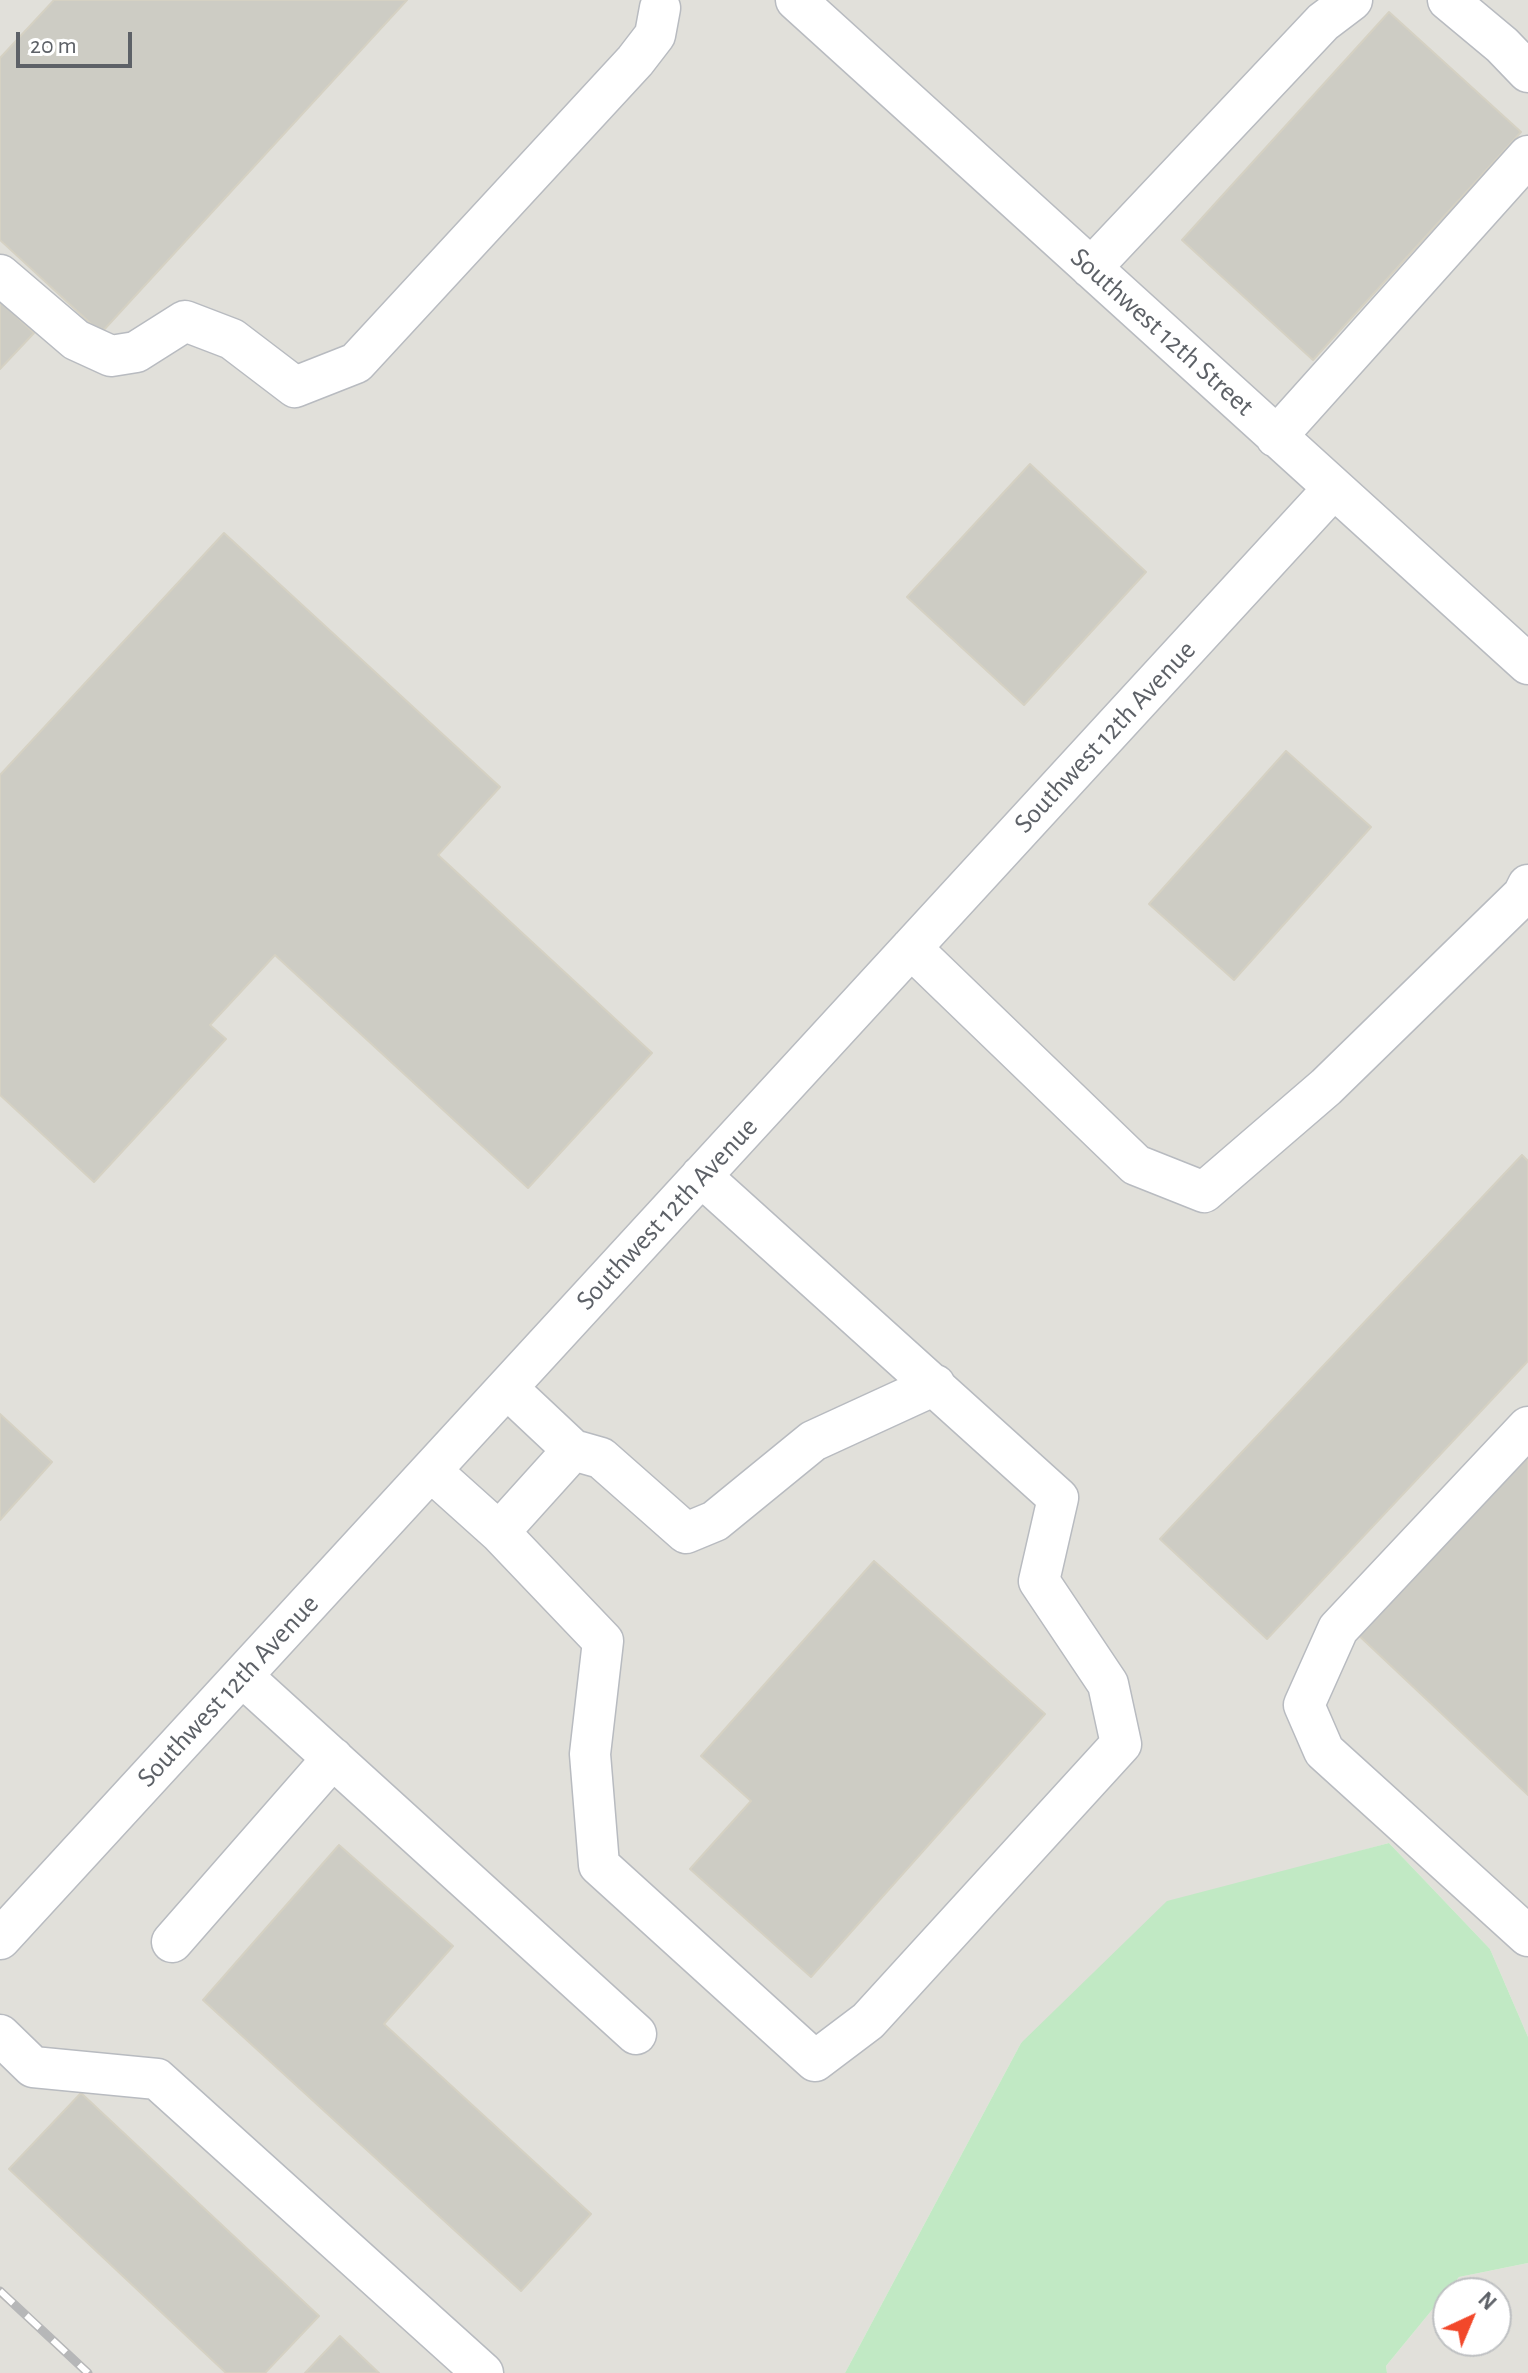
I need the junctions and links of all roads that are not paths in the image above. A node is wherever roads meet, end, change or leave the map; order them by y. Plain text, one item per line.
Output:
1 (796, 0) edge
2 (1352, 0) edge
3 (1448, 0) edge
4 (662, 3) edge
5 (1528, 72) edge
6 (1528, 156) edge
7 (1091, 268) junction
8 (0, 275) edge
9 (1276, 437) junction
10 (1333, 489) junction
11 (1528, 664) edge
12 (1528, 885) edge
13 (911, 948) junction
14 (701, 1176) junction
15 (935, 1385) junction
16 (507, 1388) junction
17 (1528, 1427) edge
18 (573, 1450) junction
19 (431, 1471) junction
20 (499, 1532) junction
21 (242, 1676) junction
22 (333, 1758) junction
23 (1528, 1936) edge
24 (0, 1939) edge
25 (172, 1942) dead end
26 (636, 2034) dead end
27 (0, 2035) edge
28 (483, 2373) edge

1 - 7 street, Southwest 12th Street
2 - 7 street
3 - 5 street
4 - 8 street
6 - 9 street
7 - 9 street, Southwest 12th Street
9 - 10 street, Southwest 12th Street
10 - 11 street, Southwest 12th Street
10 - 13 street, Southwest 12th Avenue
12 - 13 street
13 - 14 street, Southwest 12th Avenue
14 - 15 street
14 - 16 street, Southwest 12th Avenue
15 - 18 street
15 - 20 street
16 - 18 street
16 - 19 street, Southwest 12th Avenue
17 - 23 street
18 - 20 street
19 - 20 street
19 - 21 street, Southwest 12th Avenue
21 - 22 street
21 - 24 street, Southwest 12th Avenue
22 - 25 street
22 - 26 street
27 - 28 street

